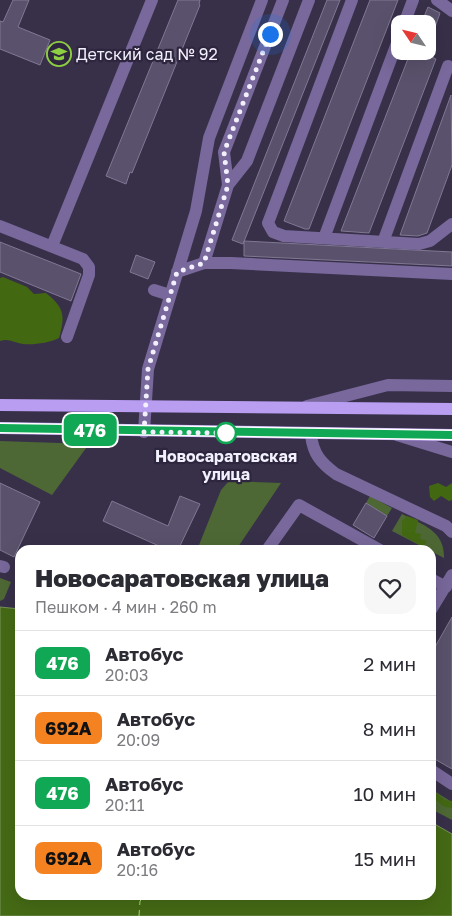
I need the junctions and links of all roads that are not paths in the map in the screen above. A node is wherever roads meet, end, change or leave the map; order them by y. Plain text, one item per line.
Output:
1 (152, 0) edge
2 (262, 0) edge
3 (283, 0) edge
4 (309, 0) edge
5 (352, 0) edge
6 (413, 0) edge
7 (437, 0) edge
8 (452, 11) edge
9 (407, 15) edge
10 (391, 59) edge
11 (448, 66) dead end
12 (228, 185) junction
13 (452, 223) edge
14 (0, 226) edge
15 (324, 238) junction
16 (383, 242) junction
17 (52, 246) junction
18 (204, 263) junction
19 (177, 272) junction
20 (452, 274) edge
21 (154, 290) dead end
22 (170, 295) junction
23 (67, 337) dead end
24 (452, 386) edge
25 (0, 405) edge
26 (144, 406) junction
27 (301, 408) junction
28 (452, 409) edge
29 (0, 428) edge
30 (144, 432) junction
31 (311, 435) junction
32 (394, 435) junction
33 (452, 436) edge
34 (452, 452) edge
35 (452, 532) edge
36 (271, 545) edge
37 (371, 545) edge
38 (452, 574) edge
39 (436, 582) edge
40 (446, 587) junction
41 (436, 602) edge
42 (436, 773) edge
43 (452, 784) edge

1 - 17 street
2 - 19 street
3 - 12 street
4 - 12 street
5 - 15 street
6 - 9 street
7 - 8 street
10 - 15 street
11 - 16 street
12 - 18 street
13 - 16 street
14 - 17 street
15 - 16 street
17 - 23 street
18 - 19 street
18 - 20 street
19 - 22 street
21 - 22 street
22 - 26 street
24 - 27 street
25 - 26 main road
26 - 27 main road
26 - 30 street
27 - 28 main road
29 - 30 main road
30 - 31 main road
31 - 32 main road
31 - 35 street
32 - 33 main road
32 - 34 street
36 - 37 street
38 - 40 street
39 - 40 street
40 - 41 street
42 - 43 street

